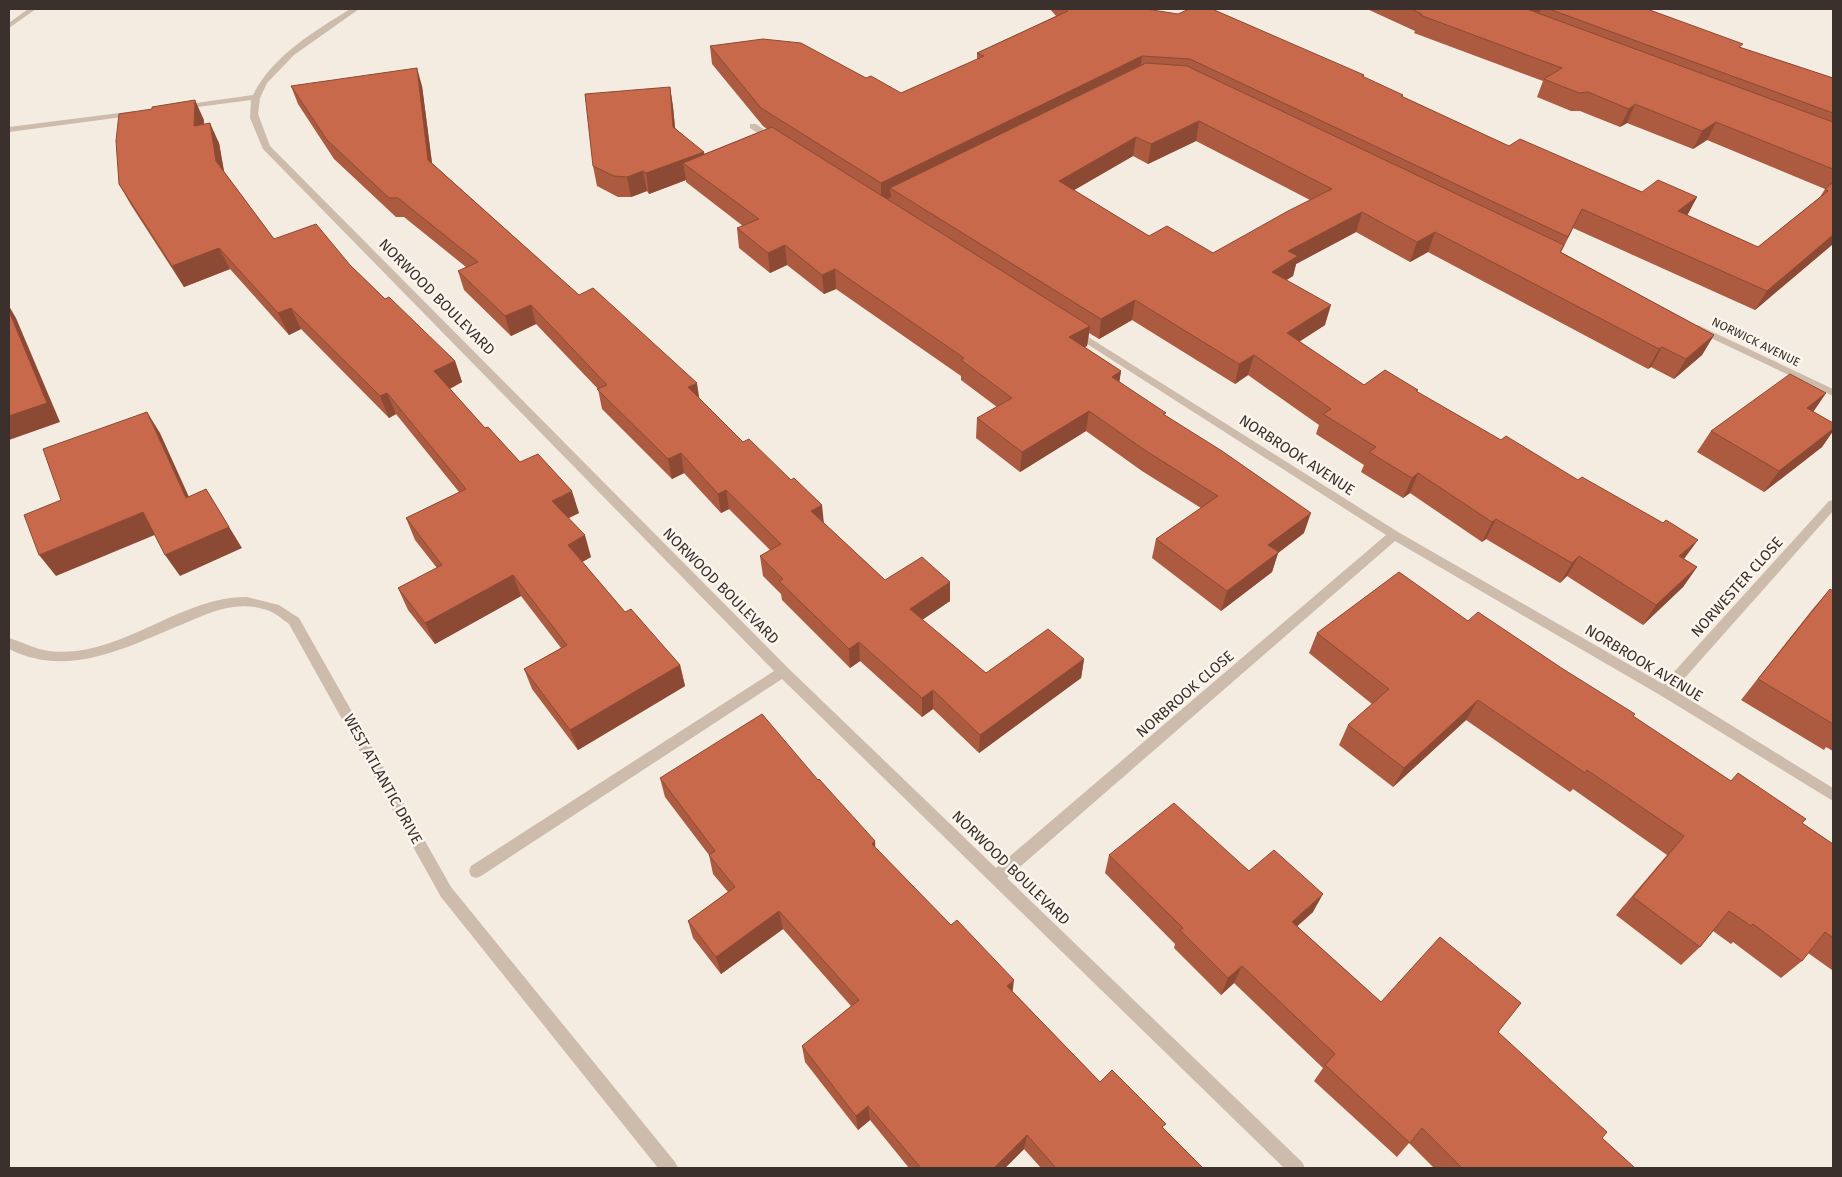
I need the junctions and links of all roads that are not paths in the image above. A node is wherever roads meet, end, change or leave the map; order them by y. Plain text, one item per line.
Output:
1 (32, 9) edge
2 (355, 9) edge
3 (9, 26) edge
4 (256, 98) junction
5 (177, 108) edge
6 (147, 112) edge
7 (753, 126) dead end
8 (9, 130) edge
9 (785, 146) edge
10 (1689, 324) edge
11 (1066, 325) edge
12 (1833, 393) edge
13 (1833, 504) edge
14 (1394, 535) junction
15 (9, 642) edge
16 (783, 672) junction
17 (1665, 692) junction
18 (1833, 795) edge
19 (476, 872) dead end
20 (997, 877) junction
21 (668, 1168) edge
22 (1296, 1168) edge

1 - 3 street
2 - 4 street
4 - 5 street
4 - 16 street, NORWOOD BOULEVARD
6 - 8 street
7 - 9 street
10 - 12 street, NORWICK AVENUE
11 - 14 street, NORBROOK AVENUE
13 - 17 street, NORWESTER CLOSE
14 - 17 street, NORBROOK AVENUE
14 - 20 street, NORBROOK CLOSE
15 - 21 street, WEST ATLANTIC DRIVE
16 - 19 street
16 - 20 street, NORWOOD BOULEVARD
17 - 18 street, NORBROOK AVENUE
20 - 22 street, NORWOOD BOULEVARD

